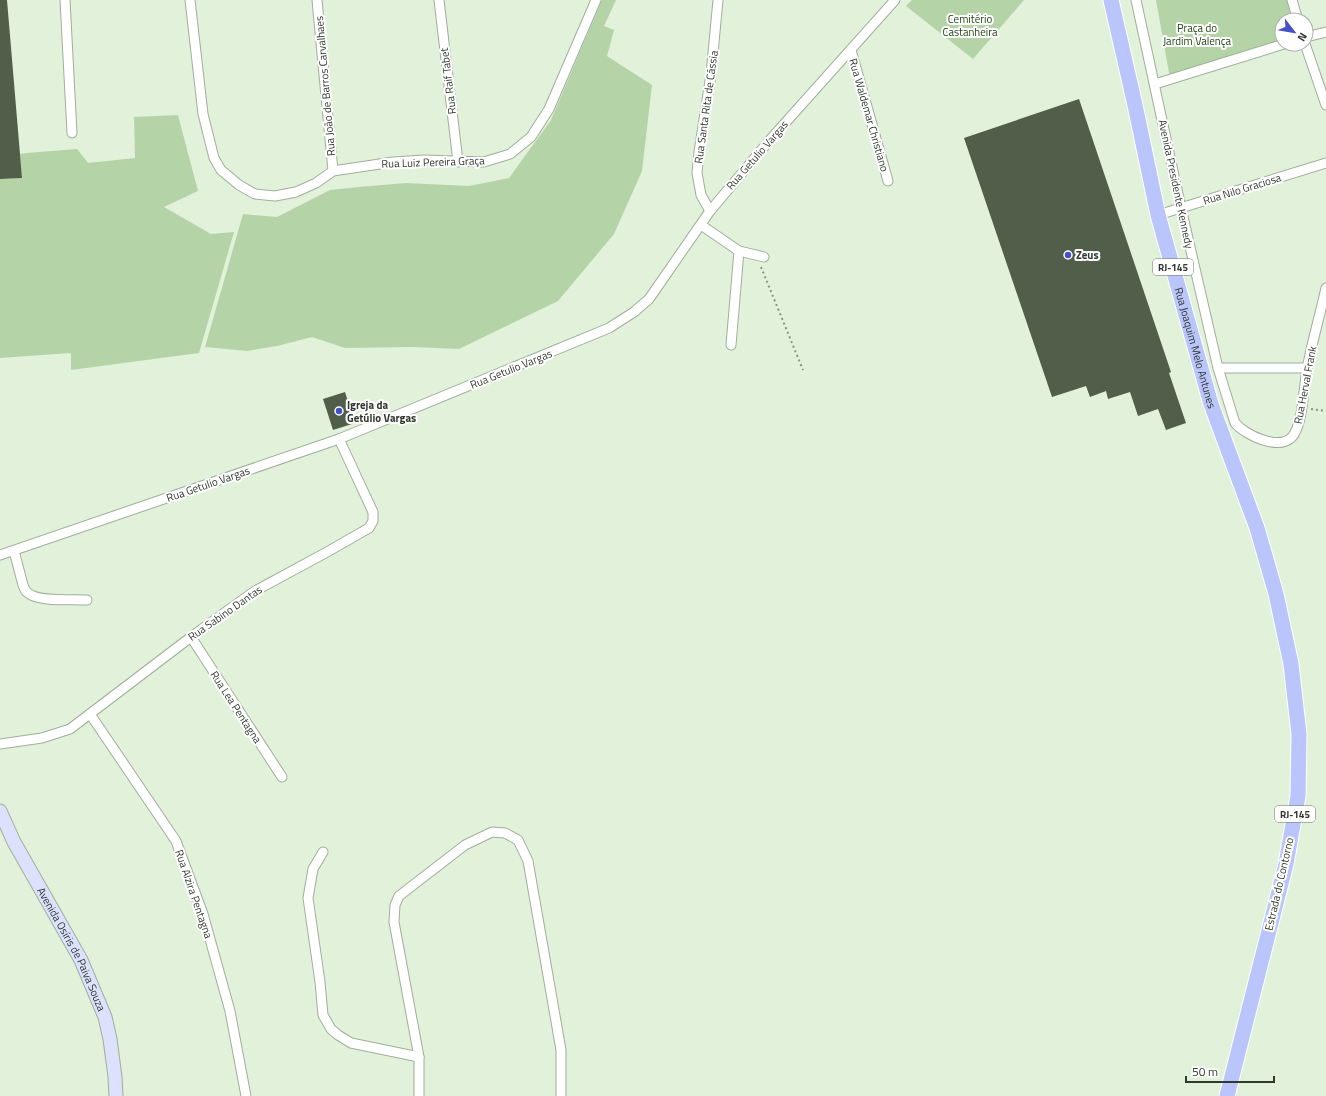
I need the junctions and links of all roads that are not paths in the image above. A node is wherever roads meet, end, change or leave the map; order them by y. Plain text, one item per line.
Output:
1 (65, 0) edge
2 (190, 0) edge
3 (317, 0) edge
4 (439, 0) edge
5 (596, 0) edge
6 (718, 0) edge
7 (895, 0) edge
8 (1110, 0) edge
9 (1136, 0) edge
10 (1292, 0) edge
11 (1296, 12) edge
12 (1326, 32) edge
13 (1314, 35) edge
14 (1274, 47) edge
15 (851, 50) junction
16 (1308, 52) edge
17 (1155, 84) junction
18 (1326, 105) edge
19 (72, 134) dead end
20 (458, 162) junction
21 (1326, 162) edge
22 (333, 171) junction
23 (888, 181) dead end
24 (1181, 208) junction
25 (710, 211) junction
26 (1158, 215) junction
27 (701, 224) junction
28 (739, 251) junction
29 (760, 256) road end
30 (1326, 288) edge
31 (1326, 326) edge
32 (1316, 332) junction
33 (731, 346) dead end
34 (1218, 368) junction
35 (1307, 368) junction
36 (1294, 434) joint
37 (339, 439) junction
38 (1257, 528) joint
39 (14, 551) junction
40 (0, 555) edge
41 (87, 600) dead end
42 (191, 637) junction
43 (90, 714) junction
44 (0, 744) edge
45 (282, 777) dead end
46 (0, 811) edge
47 (322, 852) dead end
48 (418, 1057) junction
49 (116, 1096) edge
50 (246, 1096) edge
51 (419, 1096) edge
52 (561, 1096) edge
53 (1227, 1096) edge

1 - 19 street
2 - 22 street, Rua Luiz Pereira Graça
3 - 22 street, Rua João de Barros Carvalhaes
4 - 20 street, Rua Raif Tabet
5 - 20 street, Rua Luiz Pereira Graça
6 - 25 street, Rua Santa Rita de Cássia
7 - 15 street, Rua Getulio Vargas
8 - 26 main road, Rua Joaquim Melo Antunes / RJ-145
9 - 17 street, Avenida Presidente Kennedy
10 - 11 street
12 - 13 street
14 - 17 street
15 - 23 street, Rua Waldemar Christiano
15 - 25 street, Rua Getulio Vargas
16 - 18 street
17 - 24 street, Avenida Presidente Kennedy
20 - 22 street, Rua Luiz Pereira Graça
21 - 24 street, Rua Nilo Graciosa
24 - 26 street, Rua Nilo Graciosa
24 - 34 street, Avenida Presidente Kennedy
25 - 27 street, Rua Getulio Vargas
26 - 38 main road, Rua Joaquim Melo Antunes / RJ-145
27 - 28 street
27 - 37 street, Rua Getulio Vargas
28 - 29 street
28 - 33 street
30 - 32 street, Rua Herval Frank
31 - 32 street
32 - 35 street, Rua Herval Frank
34 - 35 street
34 - 36 street, Avenida Presidente Kennedy
35 - 36 street, Rua Herval Frank
37 - 39 street, Rua Getulio Vargas
37 - 42 street, Rua Sabino Dantas
38 - 53 main road, Estrada do Contorno / RJ-145
39 - 40 street, Rua Getulio Vargas
39 - 41 street
42 - 43 street, Rua Sabino Dantas
42 - 45 street, Rua Lea Pentagna
43 - 44 street, Rua Sabino Dantas
43 - 50 street, Rua Alzira Pentagna
46 - 49 street, Avenida Osíris de Paiva Souza
47 - 48 street
48 - 51 street
48 - 52 street

